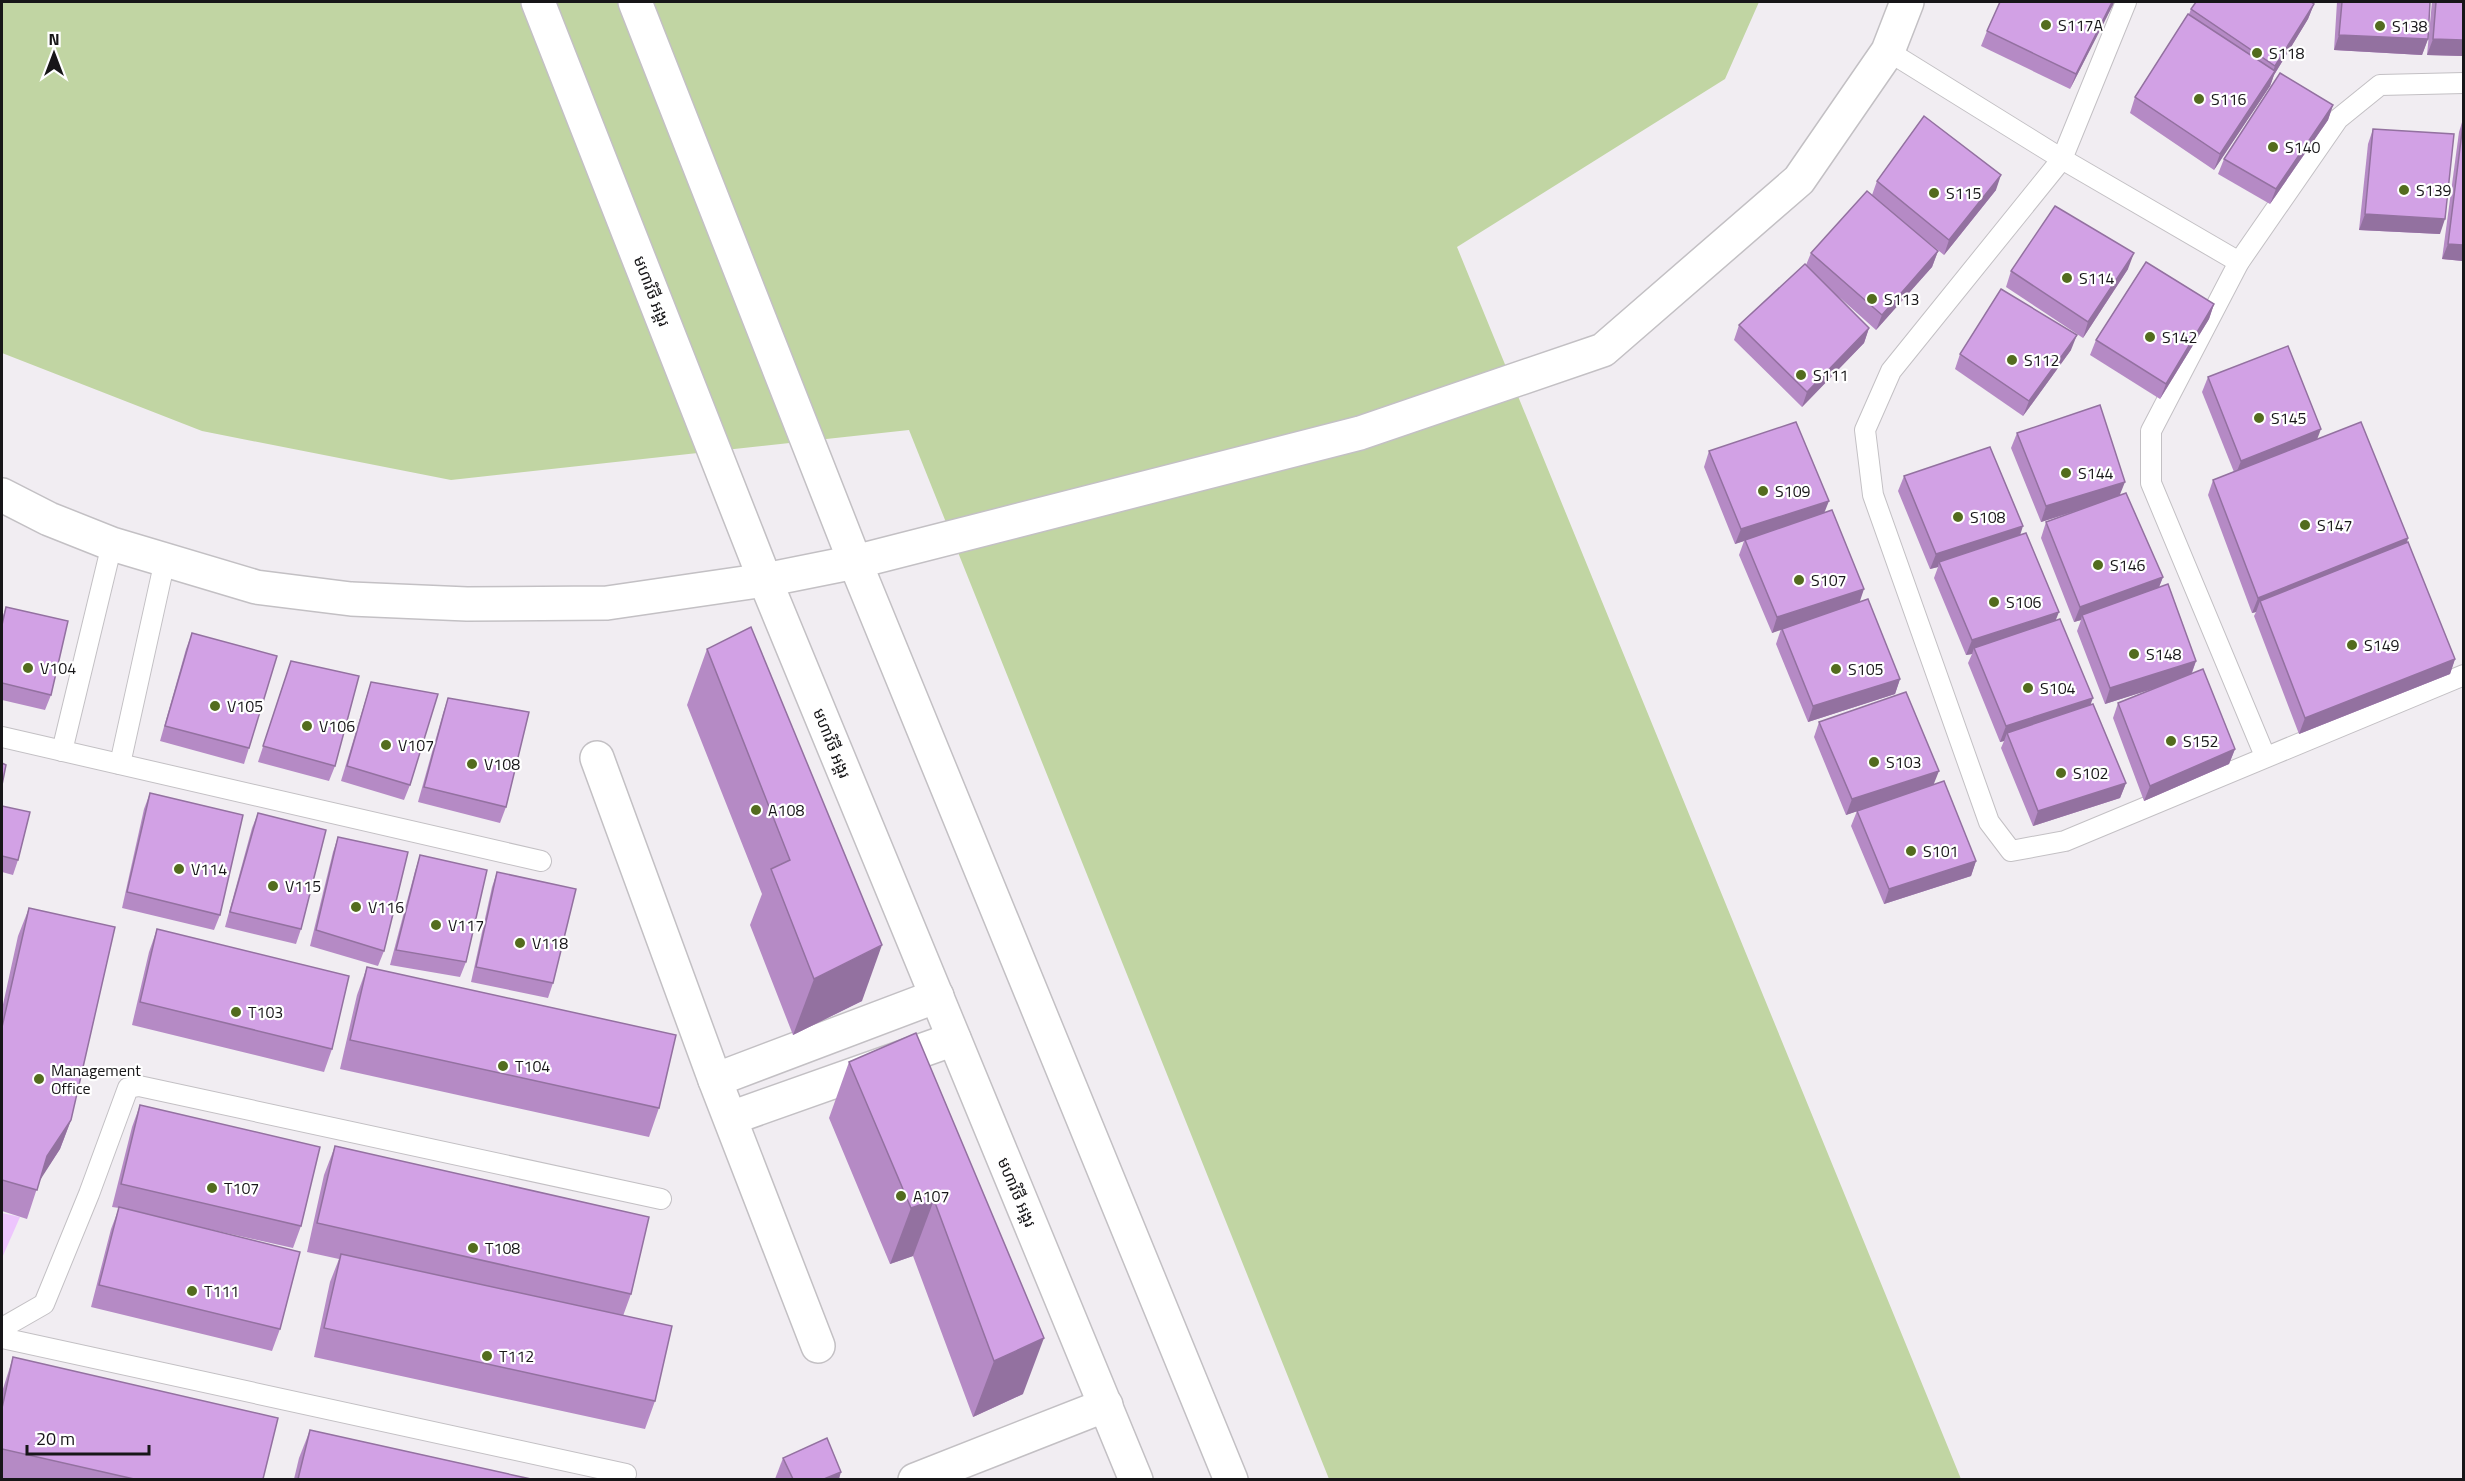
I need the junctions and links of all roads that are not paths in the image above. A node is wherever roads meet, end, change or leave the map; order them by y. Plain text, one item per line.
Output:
1 (538, 2) edge
2 (635, 2) edge
3 (1907, 2) edge
4 (2126, 2) edge
5 (1888, 51) junction
6 (2463, 83) edge
7 (2062, 159) junction
8 (2239, 262) junction
9 (2, 495) edge
10 (112, 544) junction
11 (165, 560) junction
12 (855, 562) junction
13 (765, 580) junction
14 (2463, 675) edge
15 (2, 737) edge
16 (62, 751) junction
17 (2265, 756) junction
18 (597, 758) dead end
19 (120, 764) junction
20 (541, 861) dead end
21 (937, 996) junction
22 (954, 1039) junction
23 (715, 1080) junction
24 (730, 1118) junction
25 (661, 1199) dead end
26 (2, 1328) edge
27 (2, 1338) edge
28 (818, 1346) dead end
29 (1106, 1405) junction
30 (626, 1474) dead end
31 (915, 1479) edge
32 (1136, 1479) edge
33 (1231, 1479) edge

1 - 13 street, មហាវិថី អង្គរ
2 - 12 street
3 - 5 street
4 - 7 lane
5 - 7 lane
5 - 12 street
6 - 8 lane
7 - 8 lane
7 - 17 lane
8 - 17 lane
9 - 10 street
10 - 11 street
10 - 16 lane
11 - 13 street
11 - 19 lane
12 - 13 street
12 - 33 street
13 - 21 street, មហាវិថី អង្គរ
14 - 17 lane
15 - 16 lane
16 - 19 lane
18 - 23 street
19 - 20 lane
21 - 22 street, មហាវិថី អង្គរ
21 - 23 street
22 - 24 street
22 - 29 street, មហាវិថី អង្គរ
23 - 24 street
24 - 28 street
25 - 26 lane
27 - 30 lane
29 - 31 street
29 - 32 street, មហាវិថី អង្គរ

